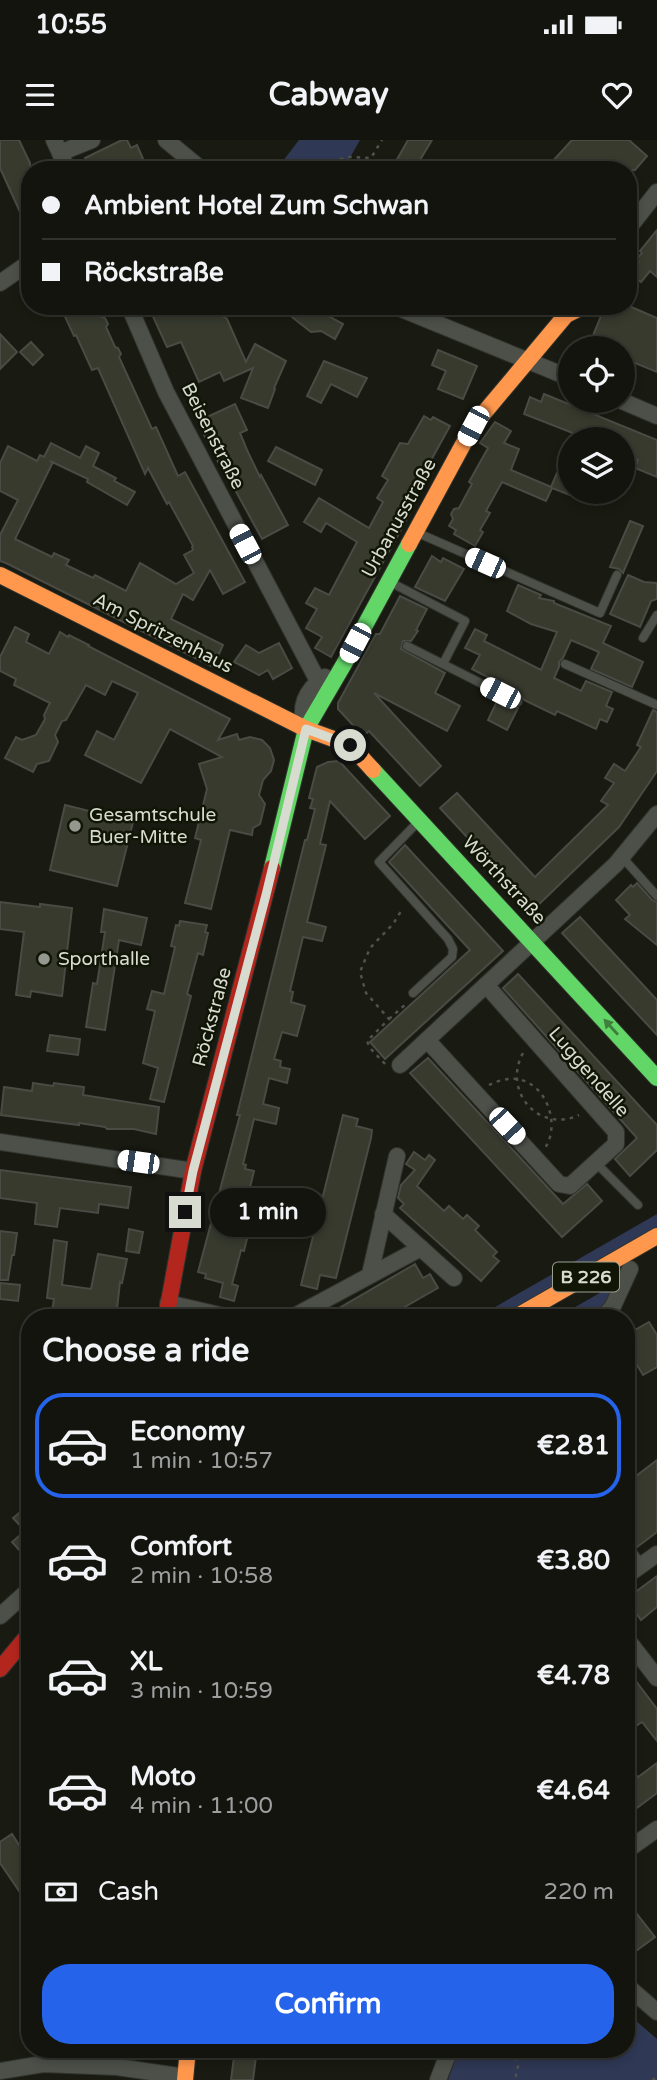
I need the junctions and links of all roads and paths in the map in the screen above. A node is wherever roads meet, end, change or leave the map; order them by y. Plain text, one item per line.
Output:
1 (92, 140) edge
2 (166, 140) edge
3 (382, 140) edge
4 (57, 146) edge
5 (191, 161) edge
6 (332, 161) edge
7 (657, 192) edge
8 (637, 218) edge
9 (21, 268) edge
10 (0, 283) edge
11 (133, 315) edge
12 (416, 315) edge
13 (566, 315) edge
14 (529, 360) junction
15 (558, 373) edge
16 (635, 407) edge
17 (657, 416) edge
18 (415, 532) junction
19 (0, 575) edge
20 (617, 575) dead end
21 (389, 581) junction
22 (657, 615) edge
23 (643, 638) dead end
24 (407, 646) dead end
25 (443, 664) junction
26 (565, 664) dead end
27 (324, 685) junction
28 (519, 702) dead end
29 (657, 705) edge
30 (306, 729) junction
31 (657, 814) edge
32 (420, 820) junction
33 (622, 857) junction
34 (410, 896) junction
35 (657, 896) edge
36 (533, 942) junction
37 (486, 985) junction
38 (413, 993) joint
39 (390, 1020) junction
40 (427, 1040) junction
41 (534, 1041) junction
42 (400, 1065) joint
43 (657, 1078) edge
44 (517, 1079) junction
45 (477, 1093) junction
46 (593, 1106) junction
47 (552, 1118) junction
48 (0, 1142) edge
49 (397, 1156) dead end
50 (537, 1158) junction
51 (596, 1163) junction
52 (193, 1171) junction
53 (638, 1205) dead end
54 (383, 1214) junction
55 (657, 1236) edge
56 (421, 1248) junction
57 (657, 1254) edge
58 (630, 1269) junction
59 (370, 1274) junction
60 (454, 1278) dead end
61 (167, 1309) edge
62 (307, 1309) edge
63 (530, 1309) edge
64 (560, 1309) edge
65 (610, 1309) edge
66 (657, 1554) edge
67 (635, 1555) edge
68 (642, 1565) junction
69 (635, 1570) edge
70 (21, 1597) edge
71 (0, 1616) edge
72 (21, 1644) edge
73 (635, 1650) edge
74 (21, 1651) edge
75 (6, 1663) edge
76 (657, 1678) edge
77 (657, 1829) edge
78 (635, 1845) edge
79 (635, 1993) edge
80 (657, 2012) edge
81 (187, 2058) edge
82 (447, 2058) edge
83 (516, 2058) edge
84 (0, 2071) edge
85 (657, 2078) edge
86 (185, 2079) edge
87 (439, 2080) edge
88 (515, 2080) edge
89 (652, 2080) edge

1 - 4 street
2 - 5 street
3 - 6 path
7 - 8 street
9 - 10 street
11 - 27 street, Beisenstraße
12 - 14 street
13 - 14 street, Urbanusstraße
14 - 15 street
14 - 18 street, Urbanusstraße
16 - 17 street
18 - 20 lane
18 - 21 street, Urbanusstraße
19 - 30 street, Am Spritzenhaus
21 - 25 lane
21 - 27 street, Urbanusstraße
22 - 23 lane
24 - 25 lane
25 - 28 lane
26 - 29 lane
27 - 30 street, Urbanusstraße
30 - 32 street, Wörthstraße
30 - 52 street, Röckstraße
31 - 33 street
32 - 34 lane
32 - 36 street, Wörthstraße
33 - 35 lane
33 - 36 street
34 - 38 lane
34 - 39 path
36 - 37 street
43 -> 36 street, Wörthstraße
37 - 40 street
37 - 41 street, Luggendelle
38 - 39 path
39 - 42 path
40 - 42 street
40 - 45 street, Luggendelle
41 - 44 path
41 - 46 street, Luggendelle
44 - 45 path
44 - 47 path
44 - 47 path
45 - 50 street, Luggendelle
46 - 47 path
46 - 51 street, Luggendelle
47 - 50 path
48 - 52 street
49 - 54 street
50 - 51 street, Luggendelle
51 - 53 lane
52 - 61 street, Röckstraße
54 - 56 street
54 - 59 street
55 - 63 street, B 226
56 - 59 street
56 - 60 street
57 - 58 street, B 226
58 - 64 street, B 226
58 - 65 street
59 - 62 street
66 - 68 street
67 - 68 lane
68 - 69 street
70 - 71 street
72 - 75 street
73 - 76 street
74 - 75 street
77 - 78 street
79 - 80 street
81 - 86 street
82 - 87 street
83 - 88 path
84 - 86 street
85 - 89 path

